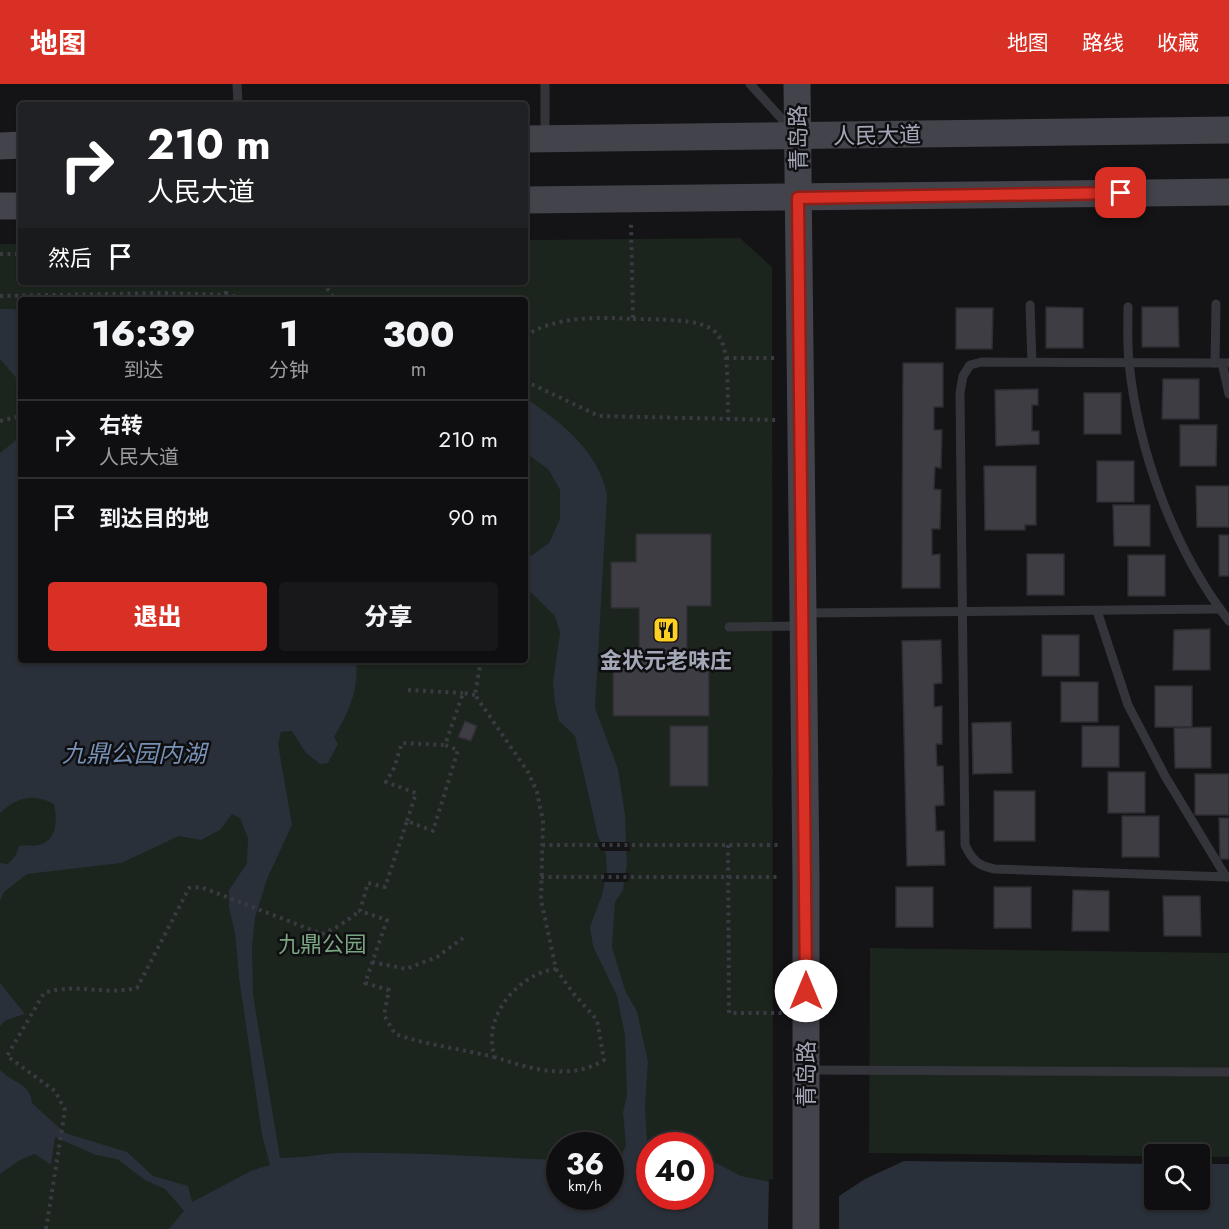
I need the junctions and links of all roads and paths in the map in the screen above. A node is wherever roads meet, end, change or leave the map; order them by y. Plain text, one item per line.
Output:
1 (237, 84) edge
2 (545, 84) edge
3 (750, 84) edge
4 (797, 84) edge
5 (238, 102) edge
6 (1229, 130) edge
7 (797, 136) junction
8 (535, 139) edge
9 (18, 145) edge
10 (0, 146) edge
11 (1229, 192) edge
12 (798, 198) junction
13 (528, 200) edge
14 (630, 200) junction
15 (0, 206) edge
16 (18, 206) edge
17 (0, 254) edge
18 (18, 254) edge
19 (226, 285) edge
20 (226, 294) junction
21 (0, 296) edge
22 (90, 297) edge
23 (235, 297) edge
24 (1216, 304) dead end
25 (1030, 305) dead end
26 (1128, 307) dead end
27 (633, 319) junction
28 (528, 334) edge
29 (726, 358) junction
30 (800, 358) junction
31 (1032, 362) junction
32 (1129, 362) junction
33 (1222, 363) edge
34 (528, 382) edge
35 (1229, 394) edge
36 (18, 417) edge
37 (728, 419) junction
38 (801, 420) junction
39 (0, 421) edge
40 (1220, 609) junction
41 (1097, 611) junction
42 (962, 613) junction
43 (803, 619) junction
44 (1229, 621) edge
45 (729, 627) dead end
46 (480, 663) edge
47 (408, 690) dead end
48 (463, 693) junction
49 (475, 695) junction
50 (445, 745) junction
51 (407, 821) junction
52 (542, 845) junction
53 (728, 845) junction
54 (804, 845) junction
55 (541, 877) junction
56 (728, 877) junction
57 (806, 877) junction
58 (1227, 877) edge
59 (360, 910) junction
60 (463, 938) dead end
61 (372, 962) junction
62 (556, 969) junction
63 (806, 1014) junction
64 (495, 1057) junction
65 (806, 1070) junction
66 (1229, 1072) edge
67 (46, 1229) edge
68 (806, 1229) edge

1 - 5 lane
2 - 8 lane
3 - 7 lane
4 - 7 main road, 青岛路
6 - 7 main road, 人民大道
7 - 8 main road, 人民大道
7 - 12 main road, 青岛路
9 - 10 main road
11 - 12 main road
12 - 14 main road
12 - 30 main road, 青岛路
13 - 14 main road
14 - 27 path
15 - 16 main road
17 - 18 path
19 - 20 path
20 - 22 path
20 - 23 path
21 - 22 path
24 - 33 lane
25 - 31 lane
26 - 32 lane
27 - 28 path
27 - 29 path
29 - 30 path
29 - 37 path
30 - 38 main road, 青岛路
31 - 32 lane
31 - 42 lane
32 - 33 lane
32 - 40 lane
33 - 35 lane
34 - 37 path
36 - 39 path
37 - 38 path
38 - 43 main road, 青岛路
40 - 41 lane
40 - 44 lane
41 - 42 lane
41 - 58 lane
42 - 43 lane
42 - 58 lane
43 - 45 lane
43 - 54 main road, 青岛路
46 - 49 path
47 - 48 path
48 - 49 path
48 - 50 path
49 - 52 path
50 - 51 path
50 - 51 path
51 - 59 path
52 - 53 path
52 - 55 path
53 - 54 path
53 - 56 path
54 - 57 main road, 青岛路
55 - 56 path
55 - 62 path
56 - 57 path
56 - 63 path
57 - 63 main road, 青岛路
59 - 61 path
59 - 67 path
60 - 61 path
61 - 64 path
62 - 64 path
62 - 64 path
63 - 65 main road, 青岛路
65 - 66 lane
65 - 68 main road, 青岛路

